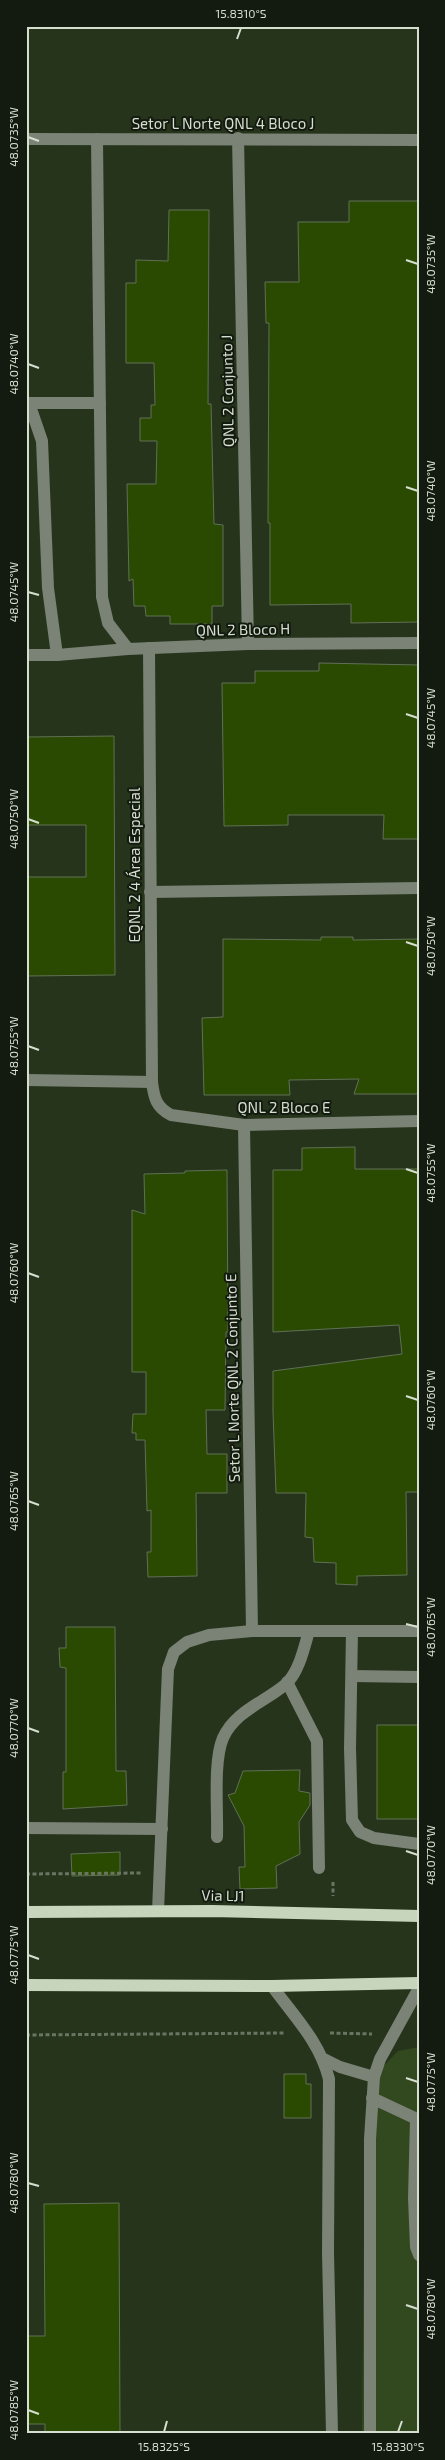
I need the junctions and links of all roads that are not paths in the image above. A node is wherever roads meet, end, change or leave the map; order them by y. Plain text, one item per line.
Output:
1 (238, 138) junction
2 (26, 139) edge
3 (97, 139) junction
4 (419, 140) edge
5 (28, 403) edge
6 (100, 403) junction
7 (419, 643) edge
8 (248, 644) junction
9 (149, 648) junction
10 (128, 649) junction
11 (26, 655) edge
12 (57, 655) junction
13 (419, 888) edge
14 (150, 892) junction
15 (26, 1080) edge
16 (152, 1082) junction
17 (155, 1102) joint
18 (419, 1121) edge
19 (244, 1125) junction
20 (252, 1631) junction
21 (309, 1631) junction
22 (352, 1631) junction
23 (419, 1631) edge
24 (352, 1676) junction
25 (419, 1677) edge
26 (288, 1682) junction
27 (26, 1828) edge
28 (162, 1829) junction
29 (217, 1838) dead end
30 (419, 1844) edge
31 (319, 1868) dead end
32 (158, 1911) junction
33 (26, 1912) edge
34 (419, 1916) edge
35 (419, 1983) edge
36 (26, 1985) edge
37 (272, 1986) junction
38 (419, 1988) edge
39 (324, 2059) junction
40 (374, 2076) junction
41 (372, 2098) junction
42 (417, 2119) edge
43 (419, 2255) edge
44 (332, 2434) edge
45 (370, 2434) edge

1 - 3 street, Setor L Norte QNL 4 Bloco J
1 - 4 street, Setor L Norte QNL 4 Bloco J
1 - 8 street, QNL 2 Conjunto J
2 - 3 street, Setor L Norte QNL 4 Bloco J
3 - 6 street
5 - 6 street
5 - 12 street
6 - 10 street
7 - 8 street, QNL 2 Bloco H
8 - 9 street, QNL 2 Bloco H
9 - 10 street, QNL 2 Bloco H
9 - 14 street, EQNL 2 4 Área Especial
10 - 12 street
11 - 12 street
13 - 14 street
14 - 16 street, EQNL 2 4 Área Especial
15 - 16 street
16 - 17 street, EQNL 2 4 Área Especial
17 - 19 street, QNL 2 Bloco E
18 - 19 street, QNL 2 Bloco E
19 - 20 street, Setor L Norte QNL 2 Conjunto E
20 - 21 street
20 - 28 street
21 - 22 street
21 - 26 street
22 - 23 street
22 - 24 street
24 - 25 street
24 - 30 street
26 - 29 street
26 - 31 street
27 - 28 street
28 - 32 street
32 - 33 main road, Via LJ1
32 - 34 main road, Via LJ1
35 - 37 main road
36 - 37 main road
37 - 39 street
38 - 40 street
39 - 40 street
39 - 44 street
40 - 41 street
41 - 42 street
41 - 45 street
42 - 43 street

